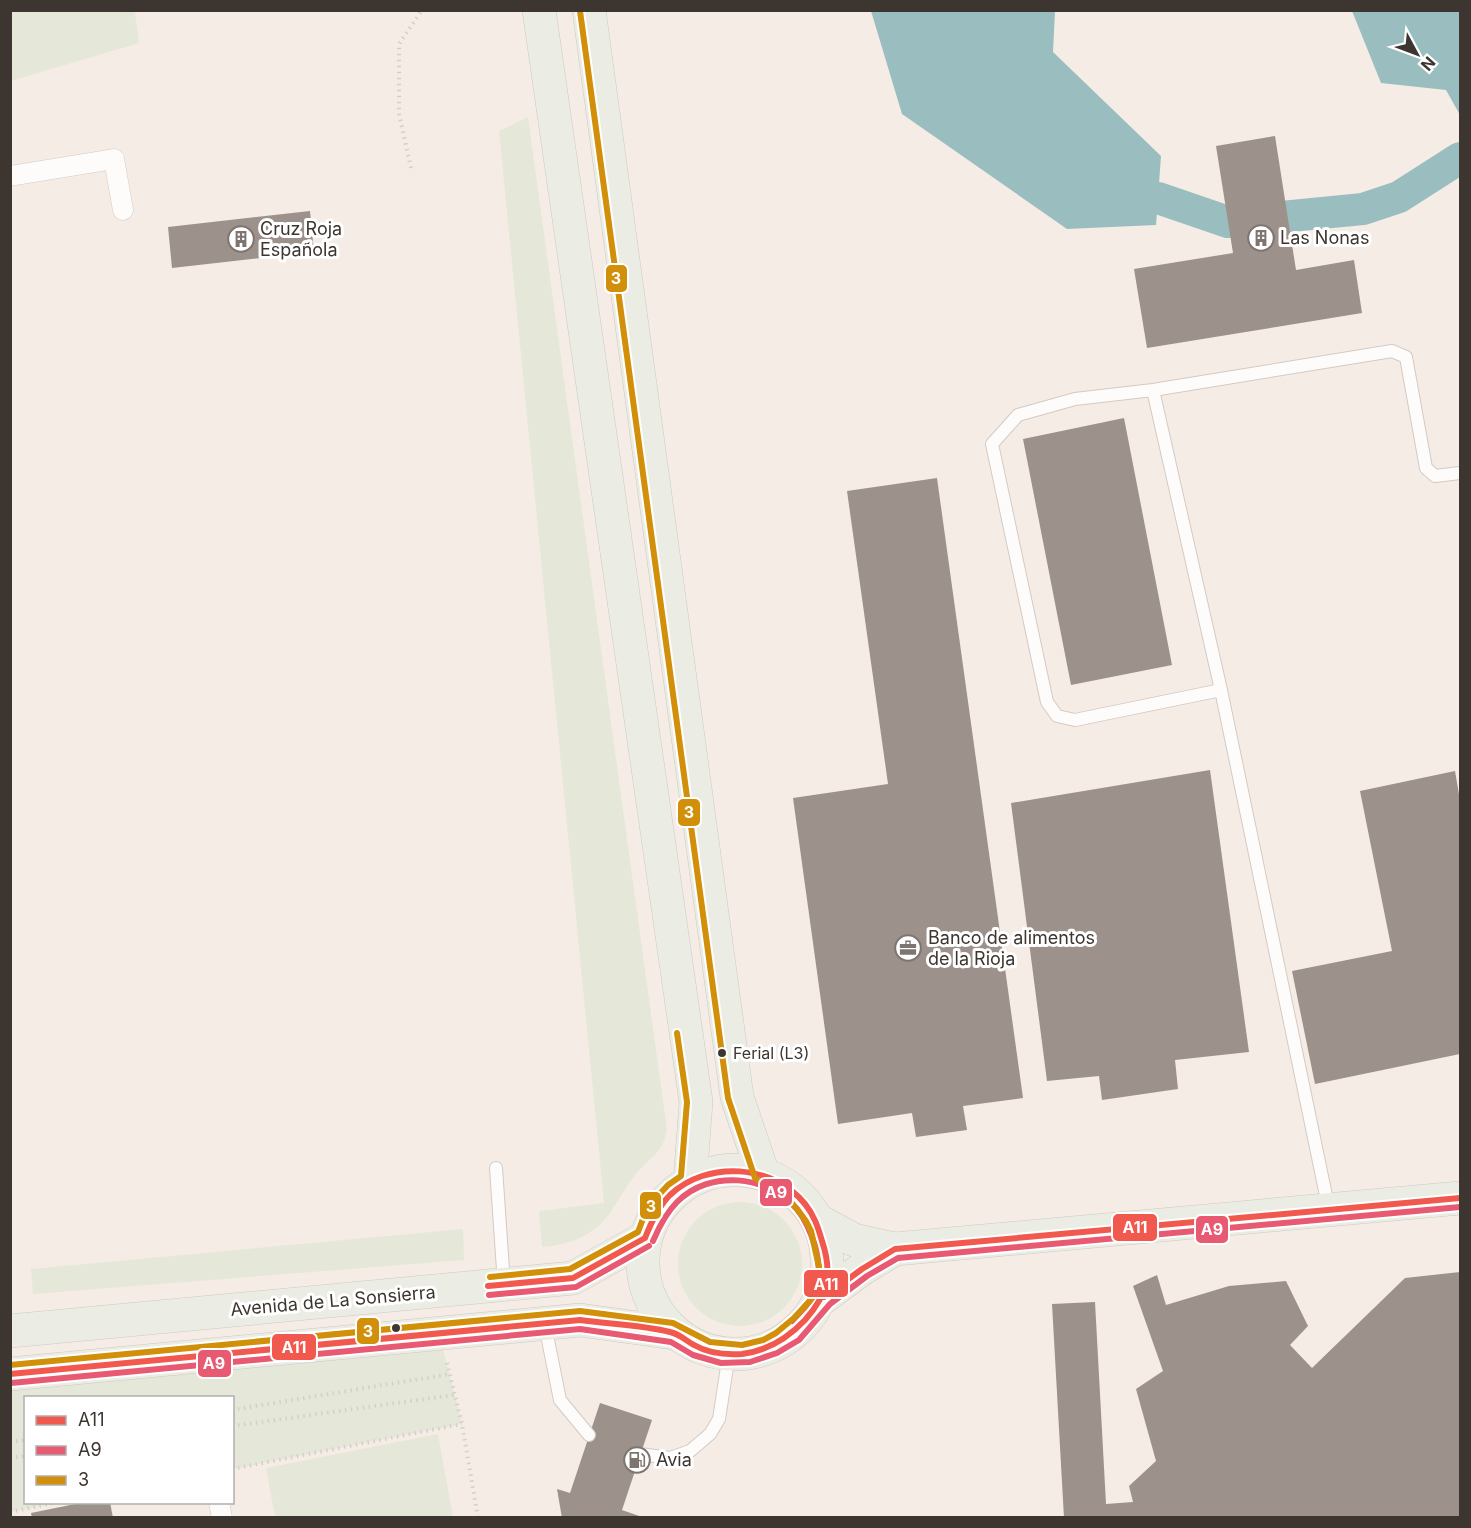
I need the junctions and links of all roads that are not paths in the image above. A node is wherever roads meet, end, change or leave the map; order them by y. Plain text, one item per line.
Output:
1 (538, 10) edge
2 (589, 10) edge
3 (10, 176) edge
4 (123, 210) dead end
5 (1153, 390) junction
6 (1461, 472) edge
7 (1221, 690) junction
8 (496, 1168) dead end
9 (763, 1174) junction
10 (690, 1181) junction
11 (1461, 1198) edge
12 (1329, 1210) junction
13 (817, 1220) junction
14 (645, 1238) junction
15 (895, 1249) junction
16 (504, 1284) junction
17 (824, 1297) junction
18 (545, 1323) junction
19 (10, 1331) edge
20 (674, 1333) junction
21 (729, 1354) junction
22 (10, 1374) edge
23 (589, 1435) dead end
24 (640, 1454) dead end

1 - 10 main road
2 - 9 main road
3 - 4 street
5 - 6 lane
5 - 7 lane
5 - 7 lane
7 - 12 lane
8 - 16 lane
9 - 10 main road
9 - 13 main road
10 - 14 main road
11 - 12 main road
12 - 15 main road
13 - 15 main road
13 - 17 main road
14 - 16 main road, Avenida de La Sonsierra
14 - 20 main road
15 - 17 main road
16 - 19 main road, Avenida de La Sonsierra
17 - 21 main road
18 - 20 main road
18 - 22 main road
18 - 23 lane
20 - 21 main road
21 - 24 lane

